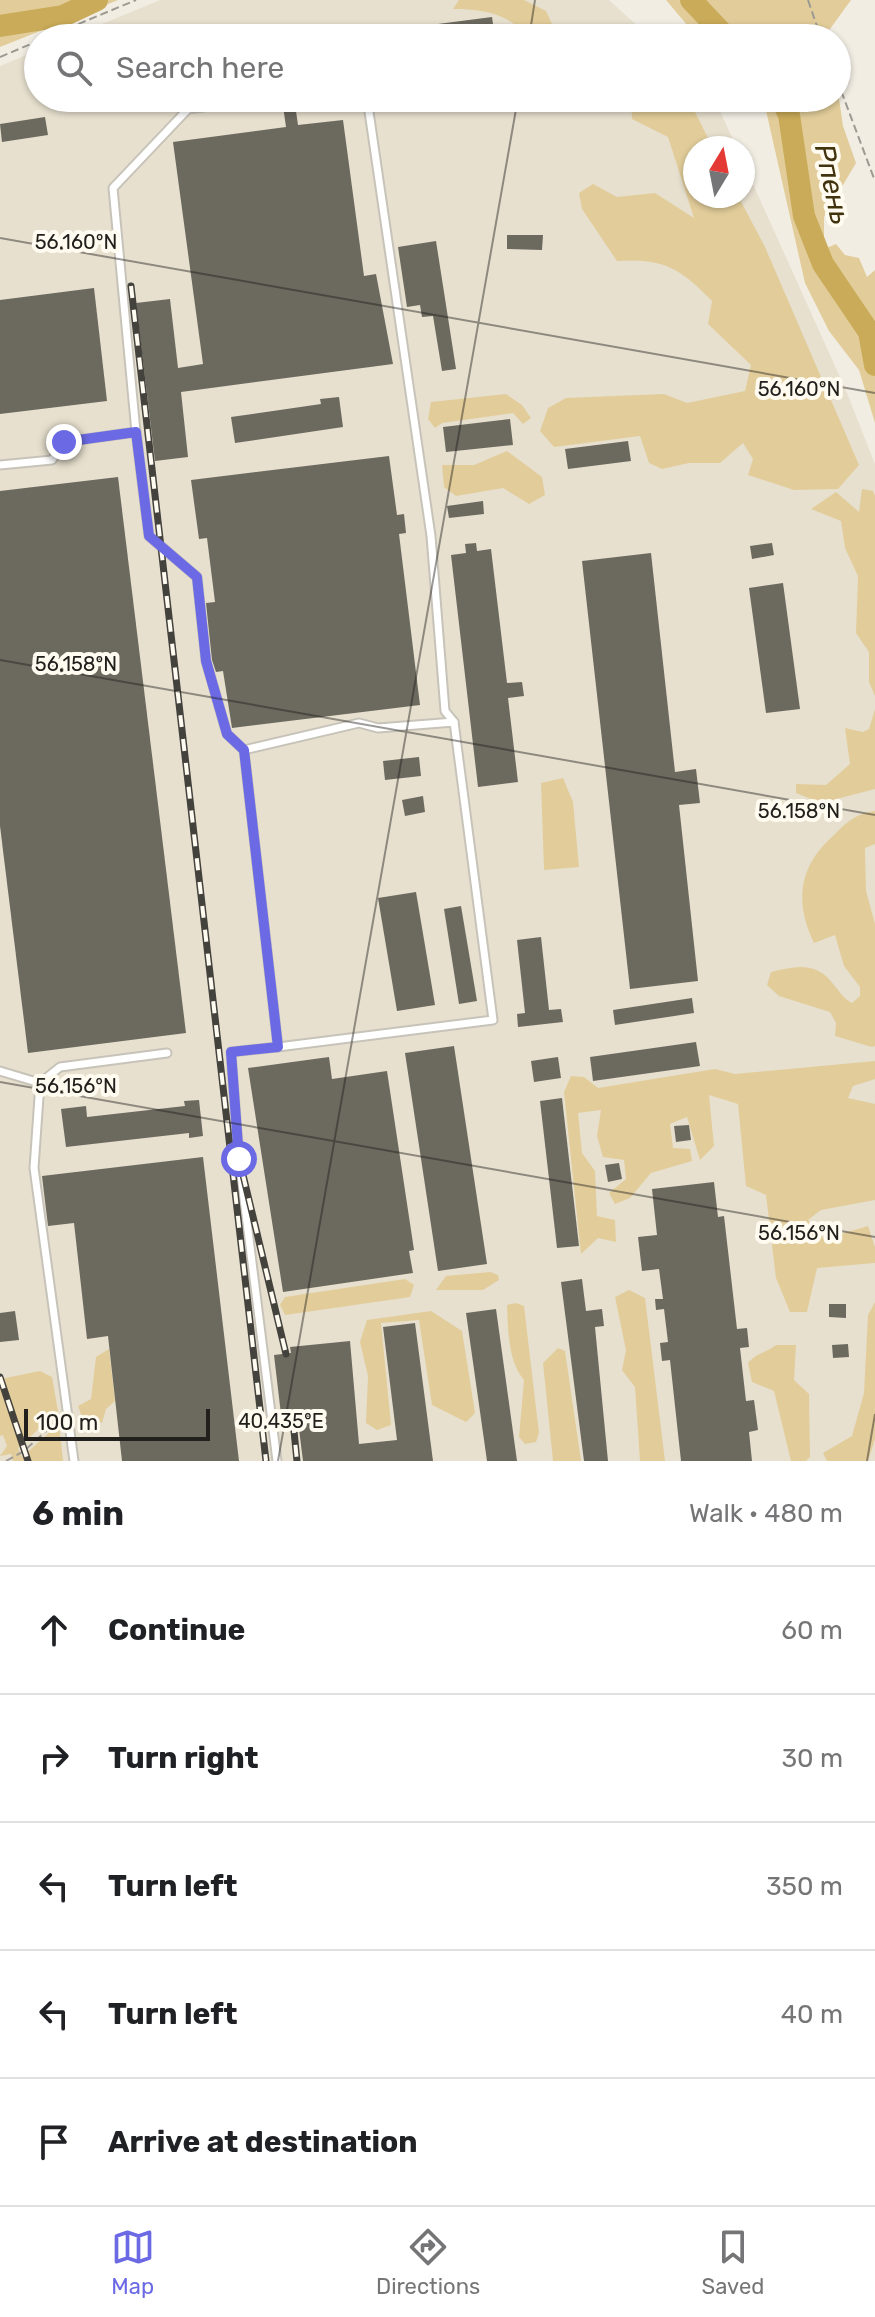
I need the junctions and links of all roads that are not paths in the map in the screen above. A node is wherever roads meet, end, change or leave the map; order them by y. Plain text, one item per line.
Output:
1 (185, 112) edge
2 (369, 112) edge
3 (136, 432) junction
4 (0, 465) edge
5 (454, 722) junction
6 (244, 750) junction
7 (278, 1047) junction
8 (167, 1053) dead end
9 (0, 1071) edge
10 (40, 1083) junction
11 (74, 1461) edge
12 (277, 1461) edge

1 - 3 lane
2 - 5 lane
3 - 4 lane
3 - 6 lane
5 - 6 lane
5 - 7 lane
6 - 7 lane
7 - 12 lane
8 - 10 lane
9 - 10 lane
10 - 11 lane

